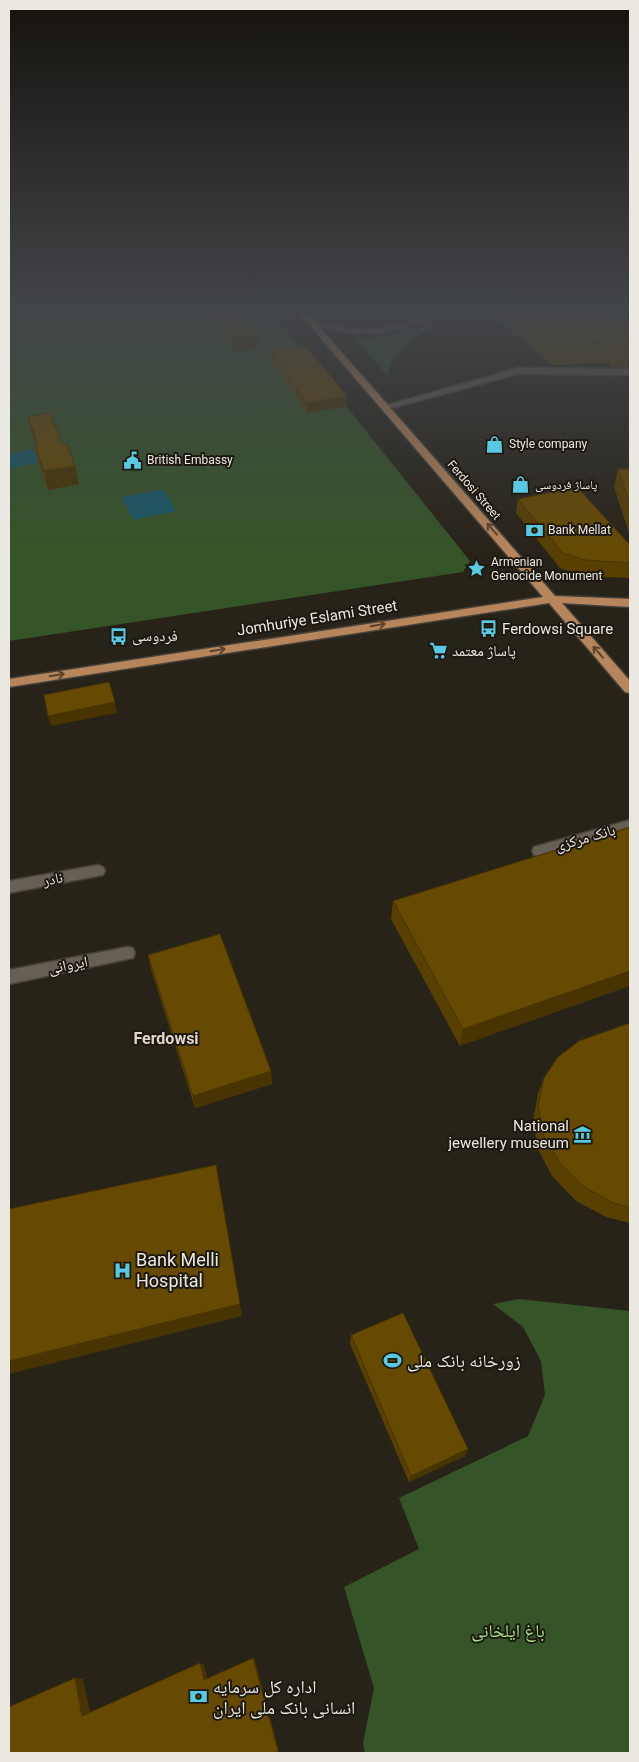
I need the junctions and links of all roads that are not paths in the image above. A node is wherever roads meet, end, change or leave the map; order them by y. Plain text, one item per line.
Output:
1 (370, 389) edge
2 (451, 389) edge
3 (385, 407) junction
4 (552, 598) junction
5 (630, 603) edge
6 (9, 682) edge
7 (630, 689) edge
8 (630, 825) edge
9 (539, 851) dead end
10 (98, 871) dead end
11 (9, 887) edge
12 (127, 953) dead end
13 (9, 977) edge

1 - 3 main road, Ferdosi Street
2 - 3 street
4 -> 3 main road, Ferdosi Street
4 - 5 main road, Jomhuriye Eslami Street
6 -> 4 main road, Jomhuriye Eslami Street
7 -> 4 main road, Ferdosi Street
8 - 9 street, بانک مرکزی
10 - 11 street, نادر
12 - 13 street, ایروانی

